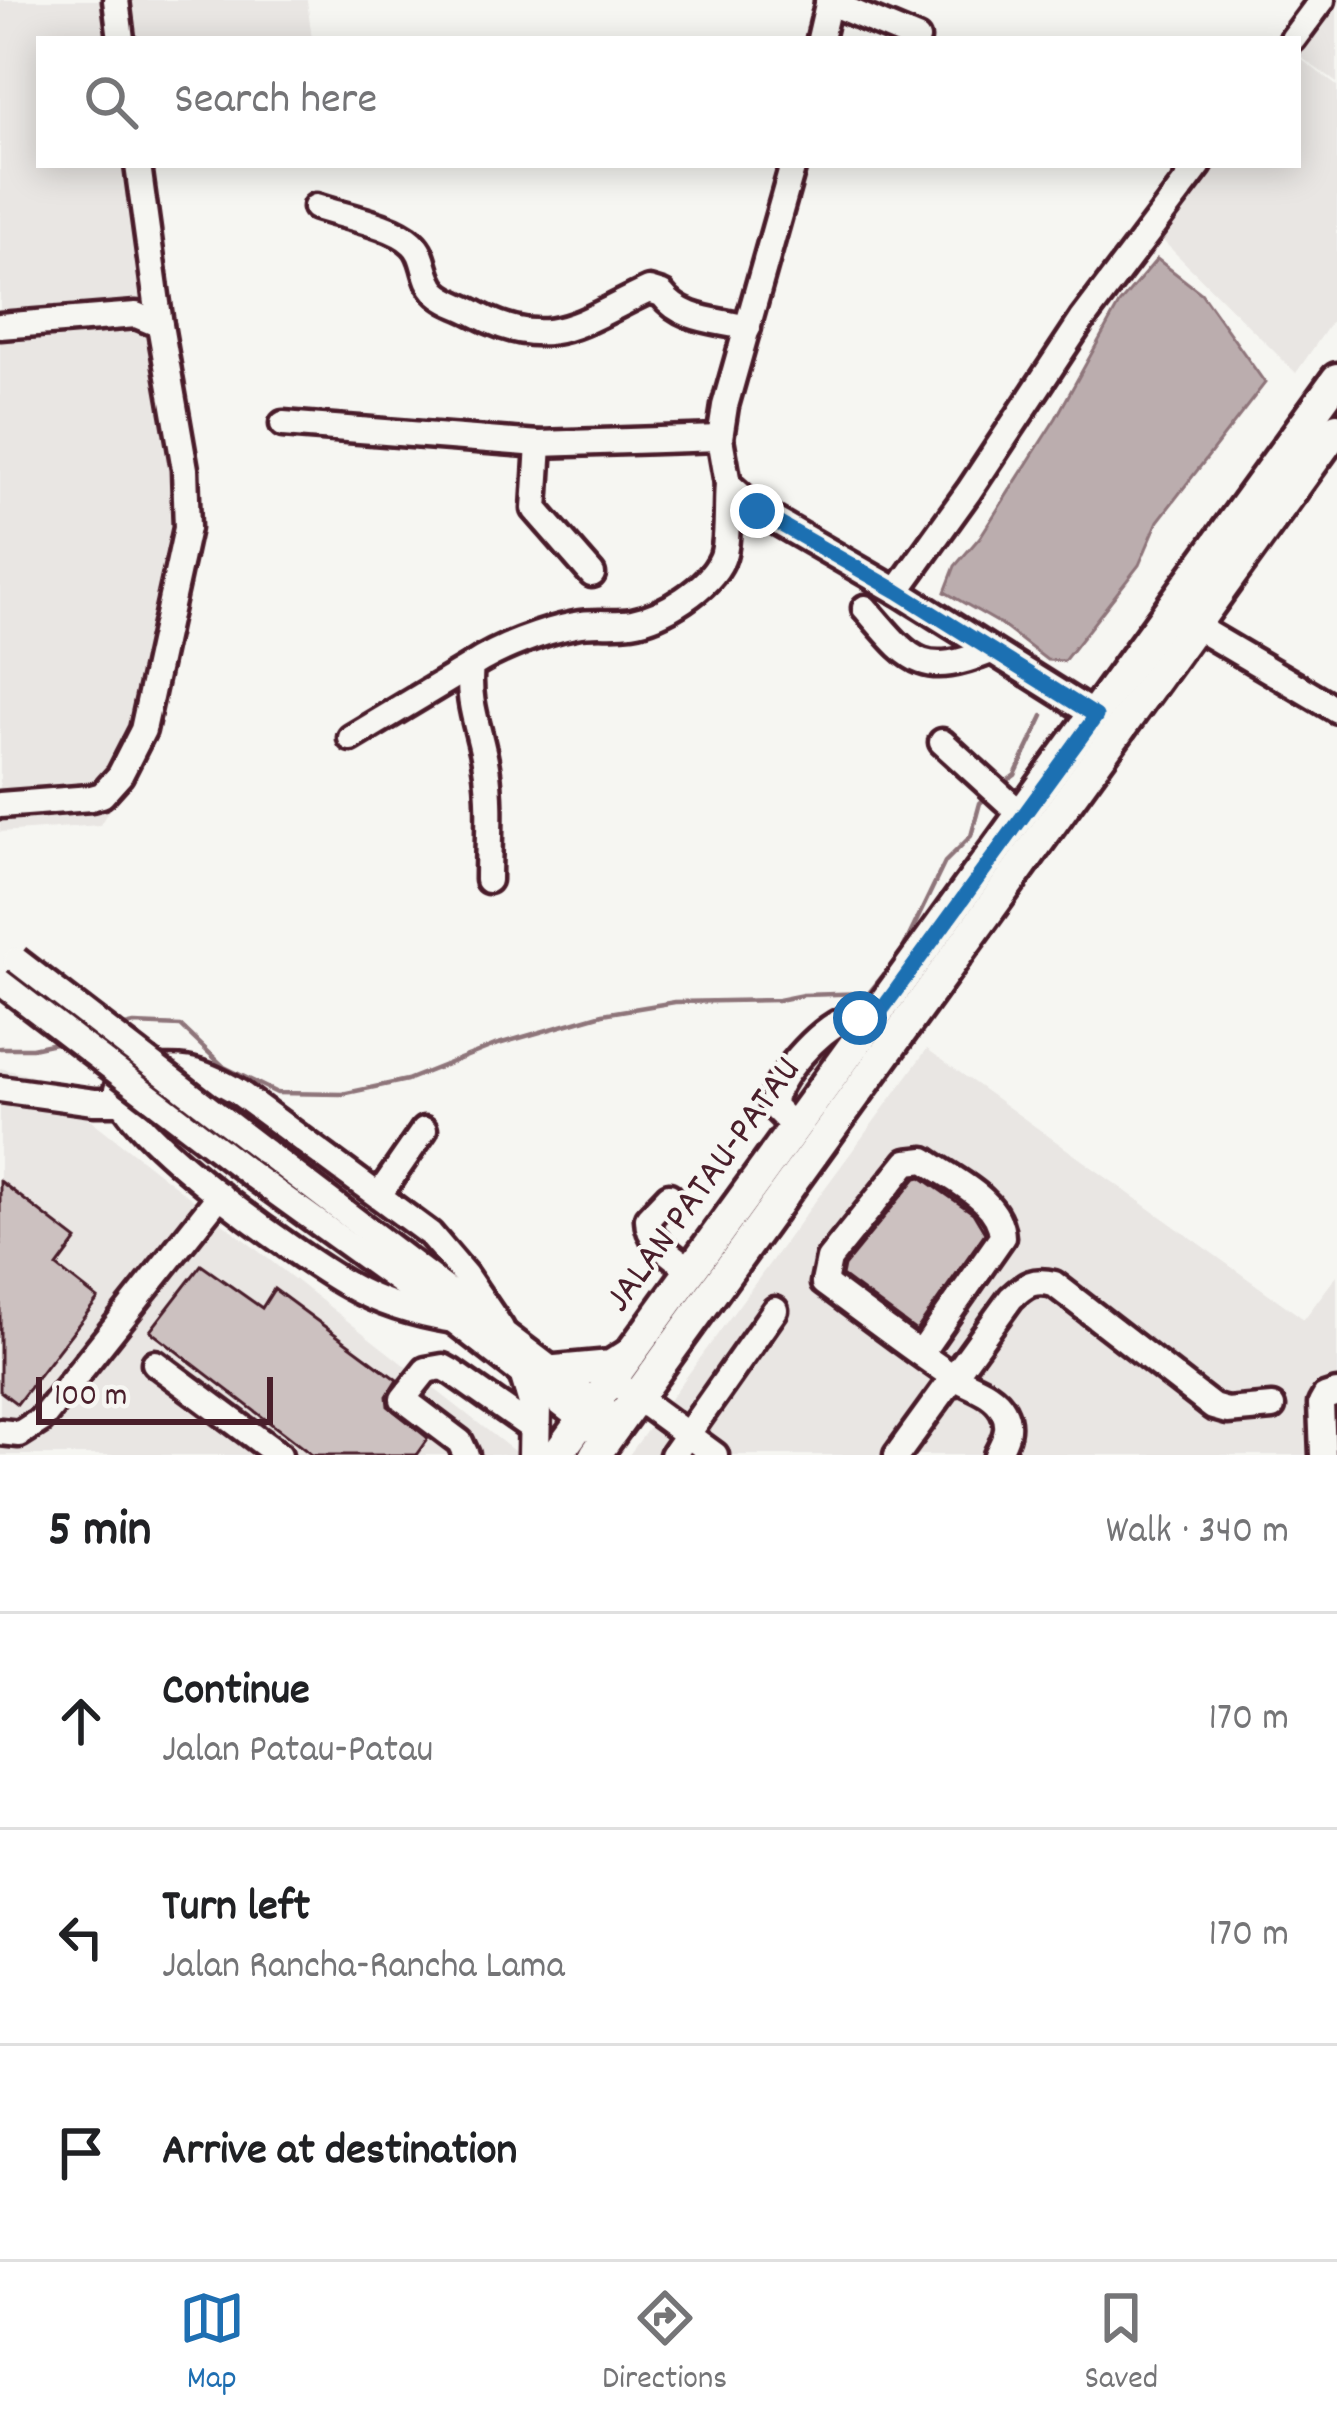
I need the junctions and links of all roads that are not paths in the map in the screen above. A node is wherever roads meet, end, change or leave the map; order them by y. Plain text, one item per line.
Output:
1 (116, 0) edge
2 (1322, 0) edge
3 (829, 1) edge
4 (121, 36) edge
5 (821, 36) edge
6 (910, 36) edge
7 (1295, 36) edge
8 (138, 168) edge
9 (792, 168) edge
10 (1197, 168) edge
11 (316, 207) dead end
12 (160, 325) junction
13 (0, 326) edge
14 (748, 328) junction
15 (1337, 379) edge
16 (284, 424) dead end
17 (1337, 428) edge
18 (720, 438) junction
19 (539, 444) junction
20 (728, 484) junction
21 (592, 574) dead end
22 (897, 591) junction
23 (865, 608) dead end
24 (1196, 627) junction
25 (991, 651) junction
26 (471, 667) junction
27 (1337, 710) edge
28 (1096, 716) junction
29 (351, 738) dead end
30 (942, 742) dead end
31 (0, 805) edge
32 (1023, 816) junction
33 (488, 880) dead end
34 (8, 955) edge
35 (0, 982) edge
36 (122, 1073) junction
37 (0, 1089) edge
38 (58, 1095) junction
39 (120, 1102) junction
40 (424, 1130) dead end
41 (220, 1195) junction
42 (379, 1195) junction
43 (669, 1196) dead end
44 (692, 1271) junction
45 (776, 1310) dead end
46 (453, 1320) junction
47 (501, 1328) junction
48 (633, 1353) junction
49 (921, 1353) junction
50 (155, 1363) dead end
51 (541, 1374) junction
52 (953, 1376) junction
53 (1337, 1393) edge
54 (1272, 1407) dead end
55 (607, 1417) edge
56 (0, 1432) edge
57 (535, 1443) edge
58 (681, 1445) edge
59 (279, 1455) edge
60 (466, 1455) edge
61 (557, 1455) edge
62 (715, 1455) edge
63 (897, 1455) edge
64 (997, 1455) edge
65 (1323, 1455) edge

1 - 4 street
2 - 7 street
3 - 5 street
3 - 6 street
8 - 12 street
9 - 14 street
10 - 22 street
11 - 14 street
12 - 13 street
12 - 31 street
14 - 18 street
15 - 28 main road, JALAN PATAU-PATAU
16 - 19 street
17 - 24 main road, JALAN PATAU-PATAU
18 - 19 street
18 - 20 street
19 - 21 street
20 - 22 street
20 - 26 street
22 - 25 street
23 - 25 street
24 - 27 street
24 - 55 main road, JALAN PATAU-PATAU
25 - 28 street
26 - 29 street
26 - 33 street
28 - 32 main road, JALAN PATAU-PATAU
30 - 32 street
32 - 44 main road, JALAN PATAU-PATAU
34 - 47 street, bridge
35 - 46 street, bridge
36 - 38 street
36 - 39 street
36 - 42 street
37 - 38 street
38 - 39 street
39 - 41 street
40 - 42 street
41 - 46 street
41 - 56 street
42 - 47 street
43 - 44 street
44 - 48 main road, JALAN PATAU-PATAU
45 - 58 street
46 - 51 street
47 - 51 street
48 - 51 main road
48 - 55 main road, JALAN PATAU-PATAU
49 - 49 street
49 - 52 street
50 - 59 street
51 - 55 street
51 - 57 main road
52 - 54 street
52 - 63 street
52 - 64 street
53 - 65 street
55 - 58 street
55 - 61 main road, JALAN PATAU-PATAU
57 - 60 street
58 - 62 street

